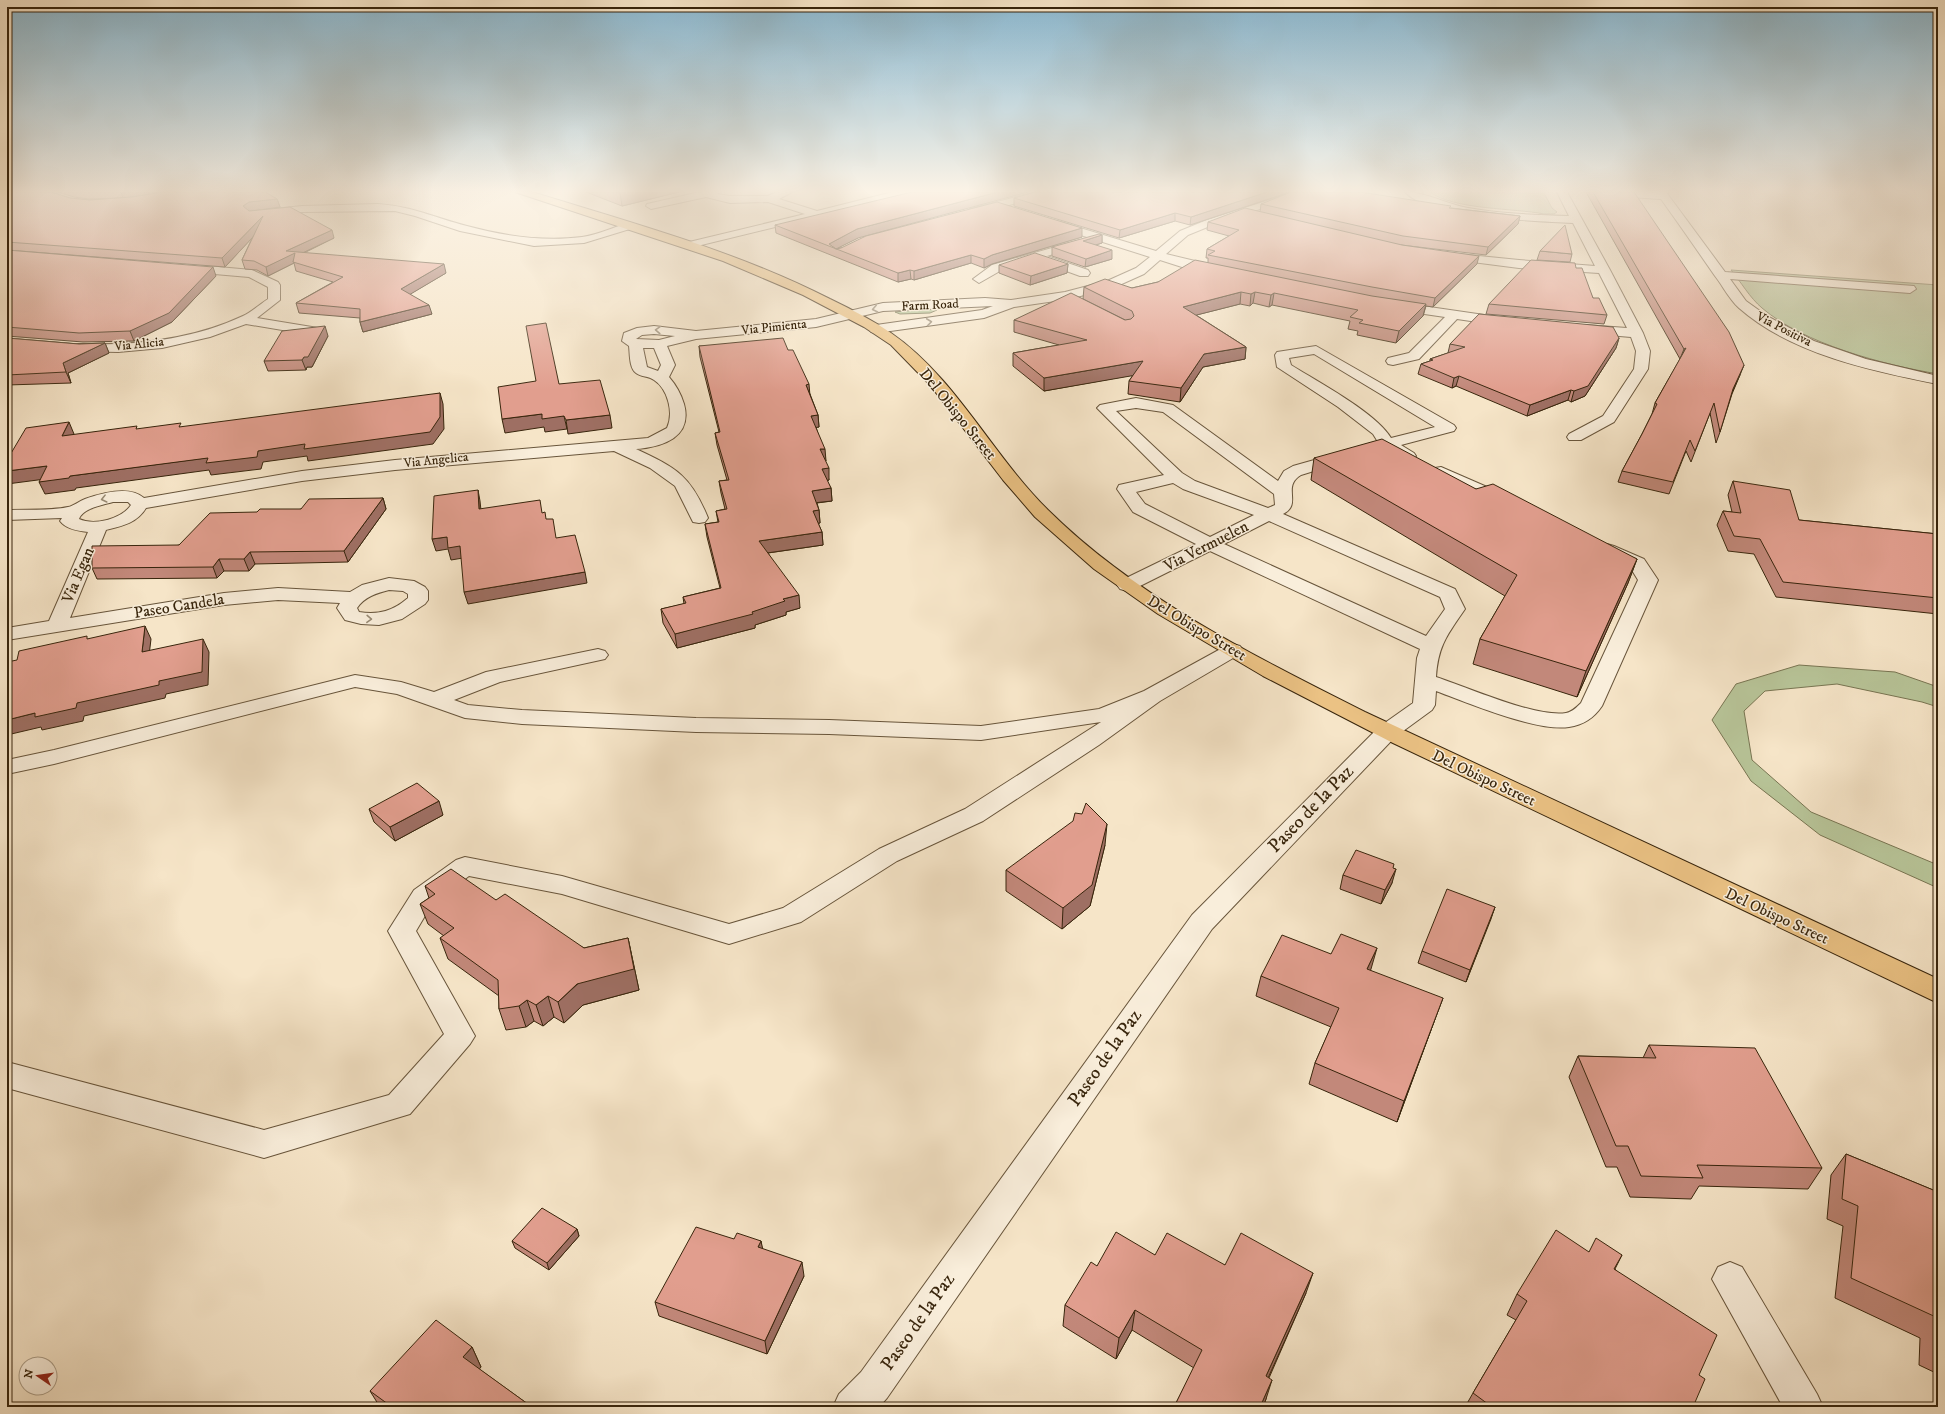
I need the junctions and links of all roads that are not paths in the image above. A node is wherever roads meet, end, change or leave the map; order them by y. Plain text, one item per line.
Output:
1 (725, 258) edge
2 (1029, 258) edge
3 (1041, 258) edge
4 (1156, 258) edge
5 (1165, 258) edge
6 (1471, 258) edge
7 (1598, 258) edge
8 (1709, 258) edge
9 (173, 268) edge
10 (1604, 270) junction
11 (1084, 273) edge
12 (1232, 273) edge
13 (1721, 275) junction
14 (980, 279) dead end
15 (1910, 289) dead end
16 (1064, 296) junction
17 (940, 304) junction
18 (1011, 304) junction
19 (1385, 304) edge
20 (1085, 306) edge
21 (850, 314) junction
22 (1453, 316) junction
23 (244, 320) junction
24 (950, 320) junction
25 (1520, 323) edge
26 (1574, 328) edge
27 (876, 329) junction
28 (318, 332) edge
29 (1636, 333) junction
30 (696, 335) junction
31 (636, 344) junction
32 (659, 344) junction
33 (68, 347) edge
34 (1393, 361) dead end
35 (661, 378) junction
36 (1938, 380) edge
37 (1576, 437) dead end
38 (1387, 444) junction
39 (619, 447) junction
40 (1176, 477) junction
41 (1283, 499) junction
42 (140, 504) junction
43 (1522, 510) edge
44 (73, 512) junction
45 (7, 514) edge
46 (1268, 514) junction
47 (699, 518) dead end
48 (99, 526) junction
49 (1594, 543) edge
50 (1210, 544) junction
51 (1127, 585) junction
52 (353, 598) dead end
53 (57, 625) junction
54 (7, 634) edge
55 (1431, 646) junction
56 (1233, 650) junction
57 (598, 655) dead end
58 (1426, 680) junction
59 (1152, 696) junction
60 (434, 700) junction
61 (1387, 732) junction
62 (7, 767) edge
63 (1938, 992) edge
64 (7, 1075) edge
65 (1730, 1279) dead end
66 (852, 1407) edge
67 (1804, 1407) edge

1 - 21 main road, Del Obispo Street
2 - 14 street
3 - 11 street
4 - 16 street, Farm Road
5 - 12 street
6 - 10 street
7 - 10 street
8 - 13 street, Via Positiva
9 - 23 street
10 - 29 street
13 - 15 street
13 - 36 street, Via Positiva
16 - 18 street, Farm Road
16 - 20 street
17 - 18 street, Farm Road
17 -> 21 street, Farm Road
17 - 24 street
18 - 24 street, Farm Road
19 - 22 street
21 - 27 main road, Del Obispo Street
21 - 30 street, Via Pimienta
22 - 25 street
22 - 34 street
23 - 28 street
23 - 33 street, Via Alicia
27 -> 24 street, Farm Road
26 - 29 street
27 - 51 main road, Del Obispo Street
29 - 37 street
30 -> 31 street, Via Pimienta
30 - 32 street, Via Pimienta
31 - 32 street, Via Pimienta
31 - 35 street
32 - 35 street
35 - 39 street, Via Angelica
38 - 38 street
38 - 41 street
38 - 43 street
39 - 42 street, Via Angelica
39 - 47 street
40 - 41 street
40 - 46 street
40 - 50 street
41 - 46 street, Via Vermuelen
42 -> 44 street
42 - 48 street
44 - 45 street
44 - 48 street
46 - 50 street, Via Vermuelen
46 - 55 street
48 - 53 street, Via Egan
49 - 58 street
50 - 51 street, Via Vermuelen
50 - 55 street
51 - 56 main road, Del Obispo Street
52 - 53 street, Paseo Candela
53 - 54 street, Paseo Candela
55 - 58 street, Paseo de la Paz
56 - 59 street
56 - 61 main road, Del Obispo Street
57 - 60 street
58 - 61 street, Paseo de la Paz
59 - 60 street
59 - 64 street
60 - 62 street
61 - 63 main road, Del Obispo Street
61 - 66 street, Paseo de la Paz
65 - 67 street

